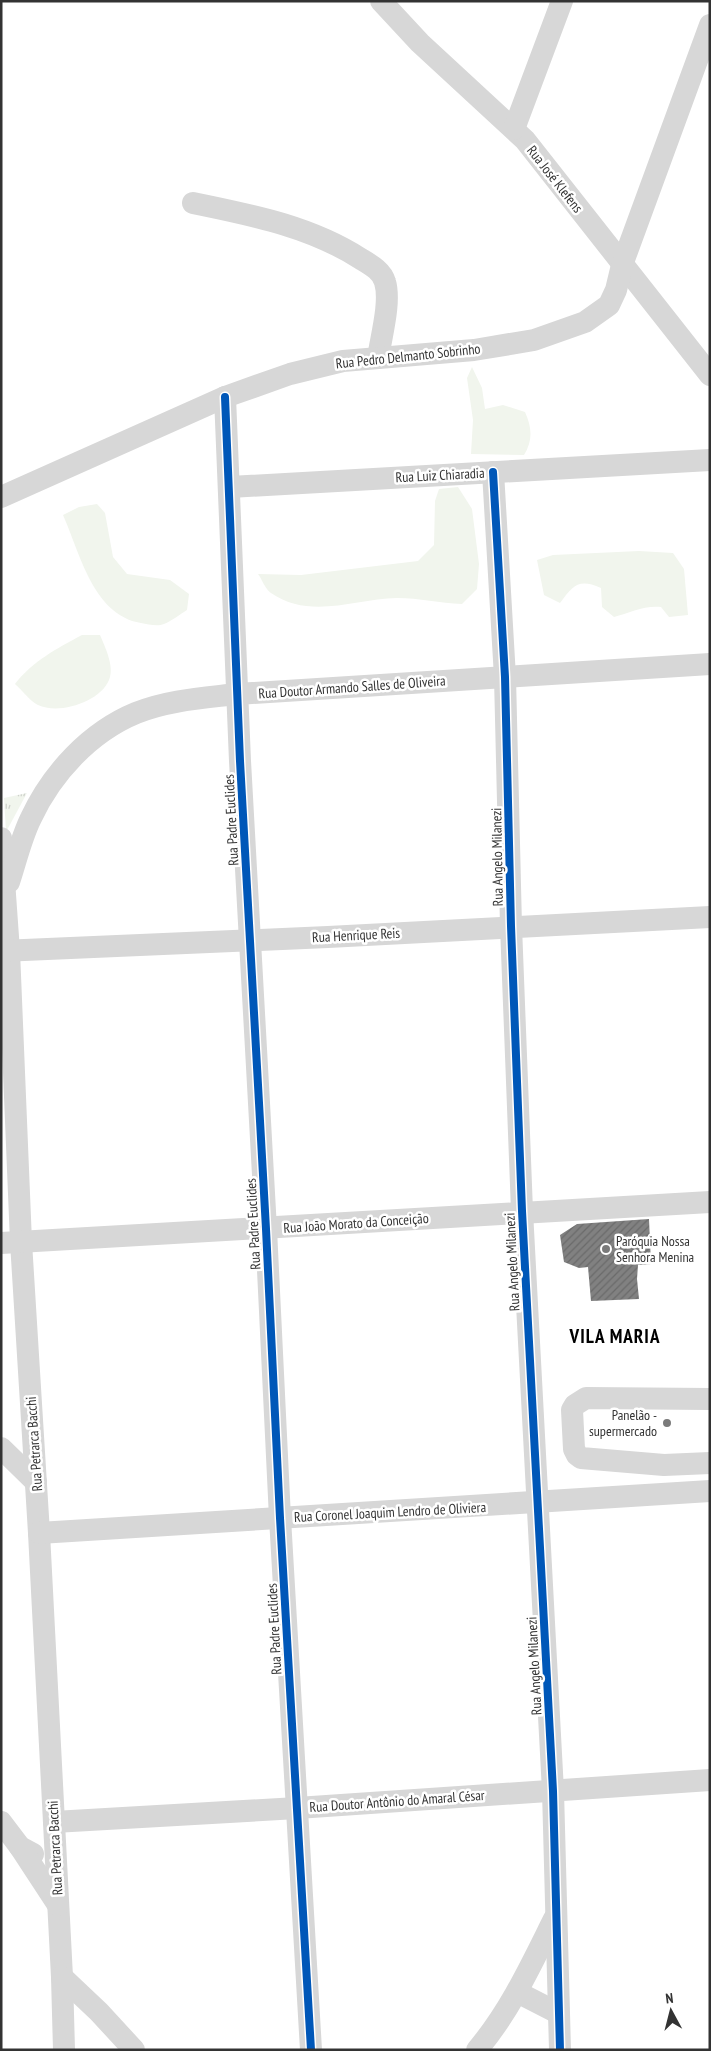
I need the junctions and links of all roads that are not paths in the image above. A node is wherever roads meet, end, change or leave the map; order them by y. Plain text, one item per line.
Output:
1 (380, 1) edge
2 (562, 1) edge
3 (710, 25) edge
4 (514, 129) junction
5 (193, 203) dead end
6 (622, 265) junction
7 (378, 358) junction
8 (710, 375) edge
9 (225, 398) junction
10 (710, 460) edge
11 (493, 472) junction
12 (230, 487) junction
13 (1, 497) edge
14 (710, 664) edge
15 (506, 677) junction
16 (237, 694) junction
17 (1, 838) edge
18 (5, 893) junction
19 (710, 916) edge
20 (511, 926) junction
21 (250, 940) junction
22 (5, 951) edge
23 (710, 1202) edge
24 (522, 1211) junction
25 (266, 1229) junction
26 (11, 1242) edge
27 (710, 1399) edge
28 (1, 1448) edge
29 (710, 1463) edge
30 (649, 1464) junction
31 (36, 1482) junction
32 (710, 1491) edge
33 (647, 1495) junction
34 (537, 1503) junction
35 (280, 1518) junction
36 (39, 1533) junction
37 (710, 1780) edge
38 (553, 1791) junction
39 (297, 1808) junction
40 (1, 1822) edge
41 (54, 1822) junction
42 (20, 1847) junction
43 (55, 1851) junction
44 (58, 1905) junction
45 (556, 1916) junction
46 (62, 1977) junction
47 (517, 1992) junction
48 (558, 2013) junction
49 (64, 2050) edge
50 (134, 2050) edge
51 (311, 2050) edge
52 (477, 2050) edge
53 (560, 2050) edge

1 - 4 street, Rua José Klefens
2 - 4 street
3 - 6 street, Rua Pedro Delmanto Sobrinho
4 - 6 street, Rua José Klefens
5 - 7 street
6 - 7 street, Rua Pedro Delmanto Sobrinho
6 - 8 street, Rua José Klefens
7 - 9 street, Rua Pedro Delmanto Sobrinho
9 - 12 street, Rua Padre Euclides
9 - 13 street, Rua Pedro Delmanto Sobrinho
10 - 11 street, Rua Luiz Chiaradia
11 - 12 street, Rua Luiz Chiaradia
11 - 15 street, Rua Angelo Milanezi
12 - 16 street, Rua Padre Euclides
14 - 15 street, Rua Doutor Armando Salles de Oliveira
15 - 16 street, Rua Doutor Armando Salles de Oliveira
15 - 20 street, Rua Angelo Milanezi
16 - 18 street, Rua Doutor Armando Salles de Oliveira
16 - 21 street, Rua Padre Euclides
17 - 18 street, Rua Petrarca Bacchi
18 - 22 street, Rua Petrarca Bacchi
19 - 20 street, Rua Henrique Reis
20 - 21 street, Rua Henrique Reis
20 - 24 street, Rua Angelo Milanezi
21 - 22 street, Rua Henrique Reis
21 - 25 street, Rua Padre Euclides
22 - 26 street, Rua Petrarca Bacchi
23 - 24 street, Rua João Morato da Conceição
24 - 25 street, Rua João Morato da Conceição
24 - 34 street, Rua Angelo Milanezi
25 - 26 street, Rua João Morato da Conceição
25 - 35 street, Rua Padre Euclides
26 - 31 street, Rua Petrarca Bacchi
27 - 30 street
28 - 31 street
29 - 30 street
30 - 33 street
31 - 36 street, Rua Petrarca Bacchi
32 - 33 street, Rua Coronel Joaquim Lendro de Oliviera
33 - 34 street, Rua Coronel Joaquim Lendro de Oliviera
34 - 35 street, Rua Coronel Joaquim Lendro de Oliviera
34 - 38 street, Rua Angelo Milanezi
35 - 36 street, Rua Coronel Joaquim Lendro de Oliviera
35 - 39 street, Rua Padre Euclides
36 - 41 street, Rua Petrarca Bacchi
37 - 38 street, Rua Doutor Antônio do Amaral César
38 - 39 street, Rua Doutor Antônio do Amaral César
38 - 45 street, Rua Angelo Milanezi
39 - 41 street, Rua Doutor Antônio do Amaral César
39 - 51 street, Rua Padre Euclides
40 - 42 street
41 - 43 street, Rua Petrarca Bacchi
42 - 43 street
42 - 44 street
43 - 44 street, Rua Petrarca Bacchi
44 - 46 street, Rua Petrarca Bacchi
45 - 47 street
45 - 48 street, Rua Angelo Milanezi
46 - 49 street, Rua Petrarca Bacchi
46 - 50 street
47 - 48 street
47 - 52 street
48 - 53 street, Rua Angelo Milanezi

